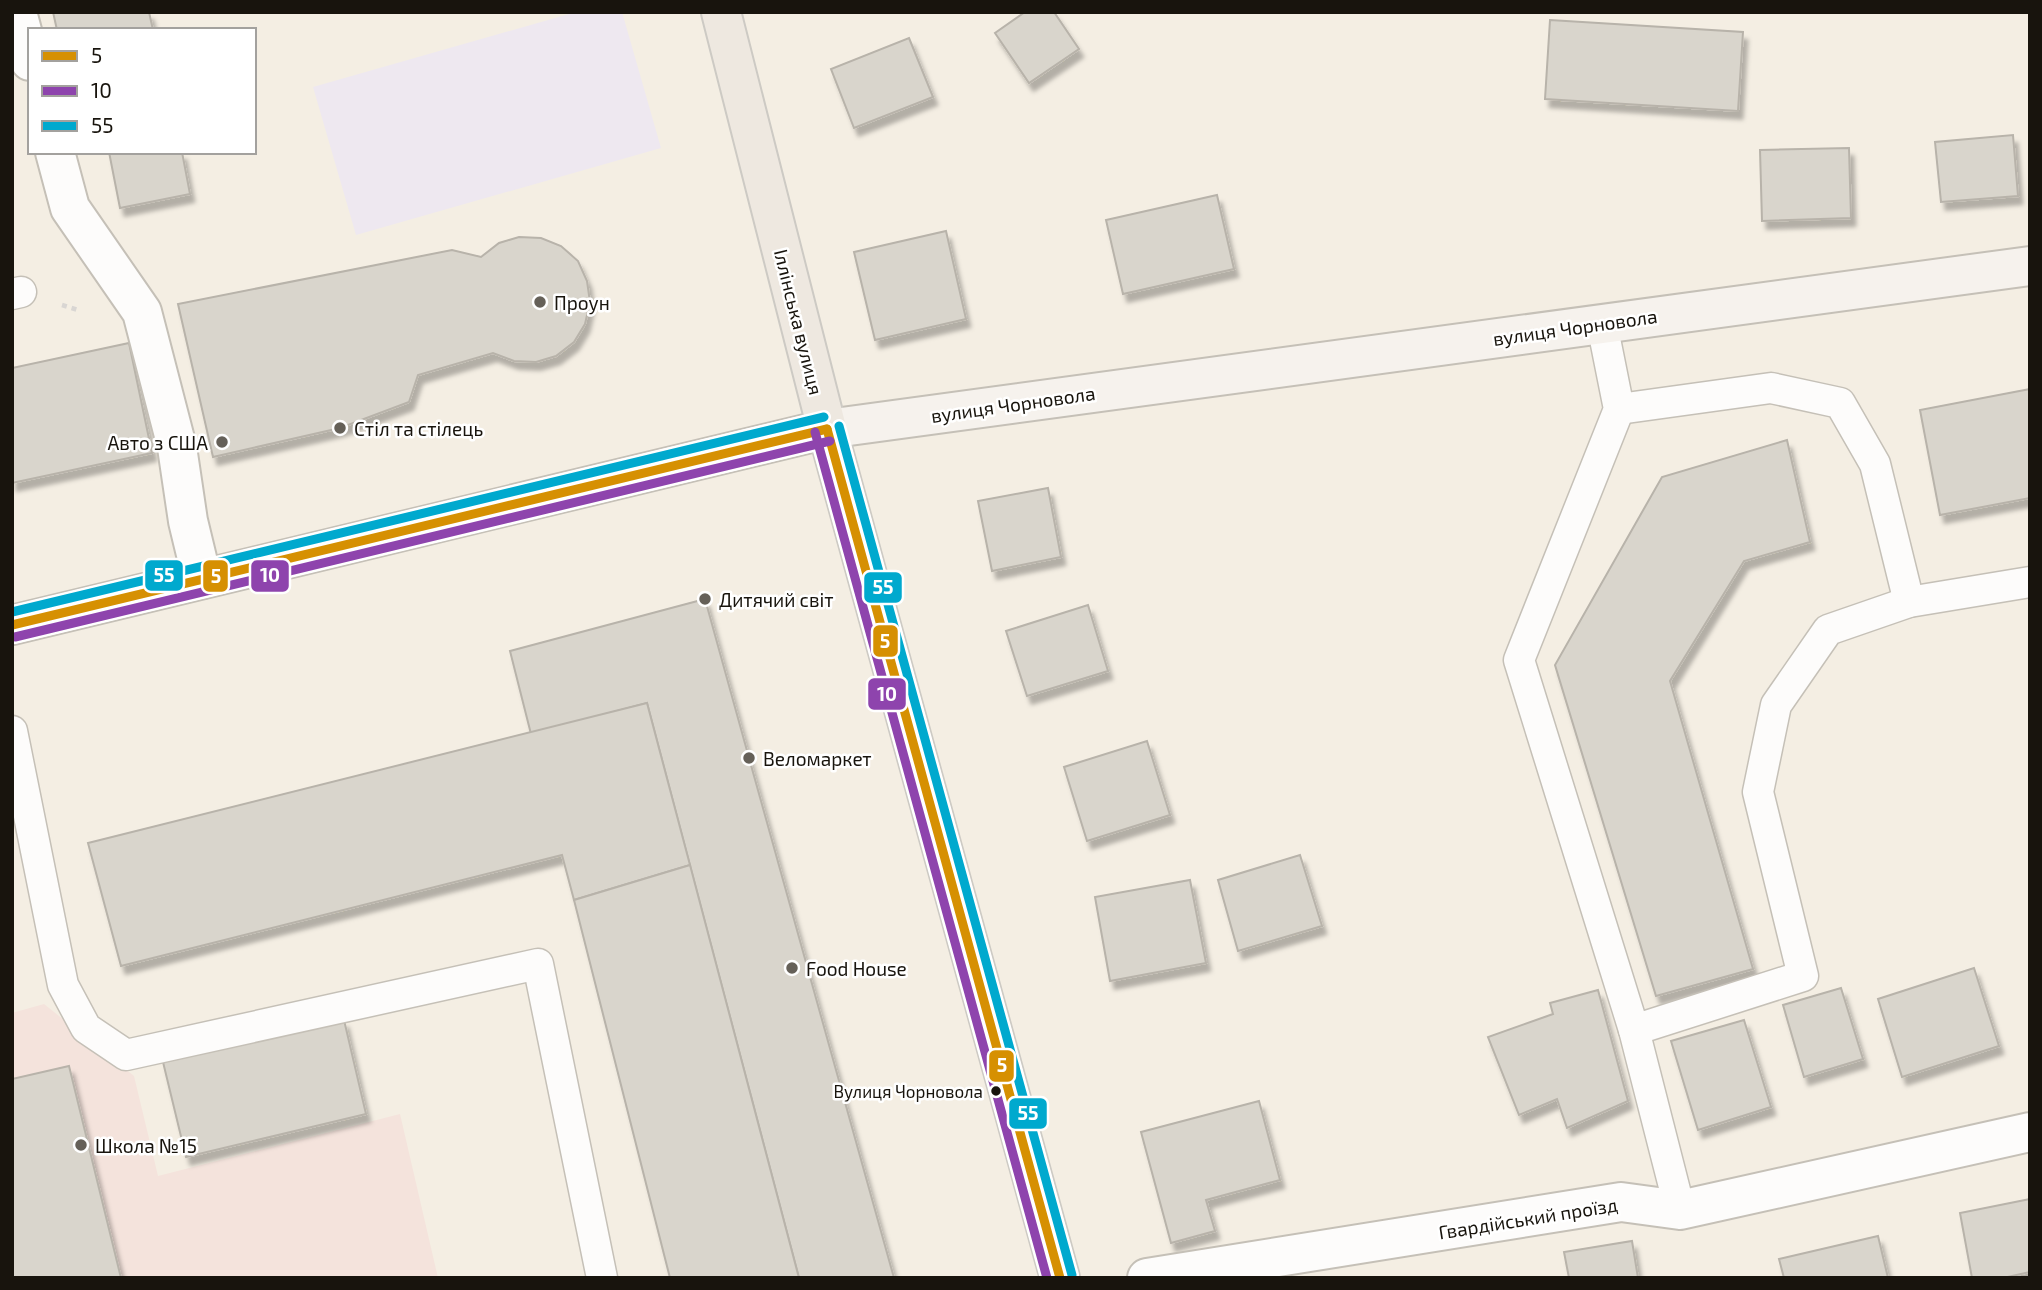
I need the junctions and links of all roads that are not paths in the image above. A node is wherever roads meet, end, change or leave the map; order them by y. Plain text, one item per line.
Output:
1 (16, 12) edge
2 (721, 12) edge
3 (28, 54) edge
4 (56, 154) edge
5 (2030, 266) edge
6 (1602, 324) junction
7 (1619, 410) junction
8 (827, 429) junction
9 (202, 579) junction
10 (2030, 582) edge
11 (1909, 602) junction
12 (12, 625) edge
13 (12, 732) edge
14 (1634, 1030) junction
15 (2030, 1132) edge
16 (1680, 1210) junction
17 (603, 1278) edge
18 (1060, 1278) edge
19 (1147, 1278) edge

1 - 3 street
2 - 8 main road, Іллінська вулиця
4 - 9 street
5 - 6 main road, вулиця Чорновола
6 - 7 lane
6 - 8 main road, вулиця Чорновола
7 - 11 lane
7 - 14 lane
8 - 9 main road, вулиця Чорновола
8 - 18 main road, Іллінська вулиця
9 - 12 main road, вулиця Чорновола
10 - 11 lane
11 - 14 lane
13 - 17 lane
14 - 16 lane
15 - 16 street, Гвардійський проїзд
16 - 19 street, Гвардійський проїзд

